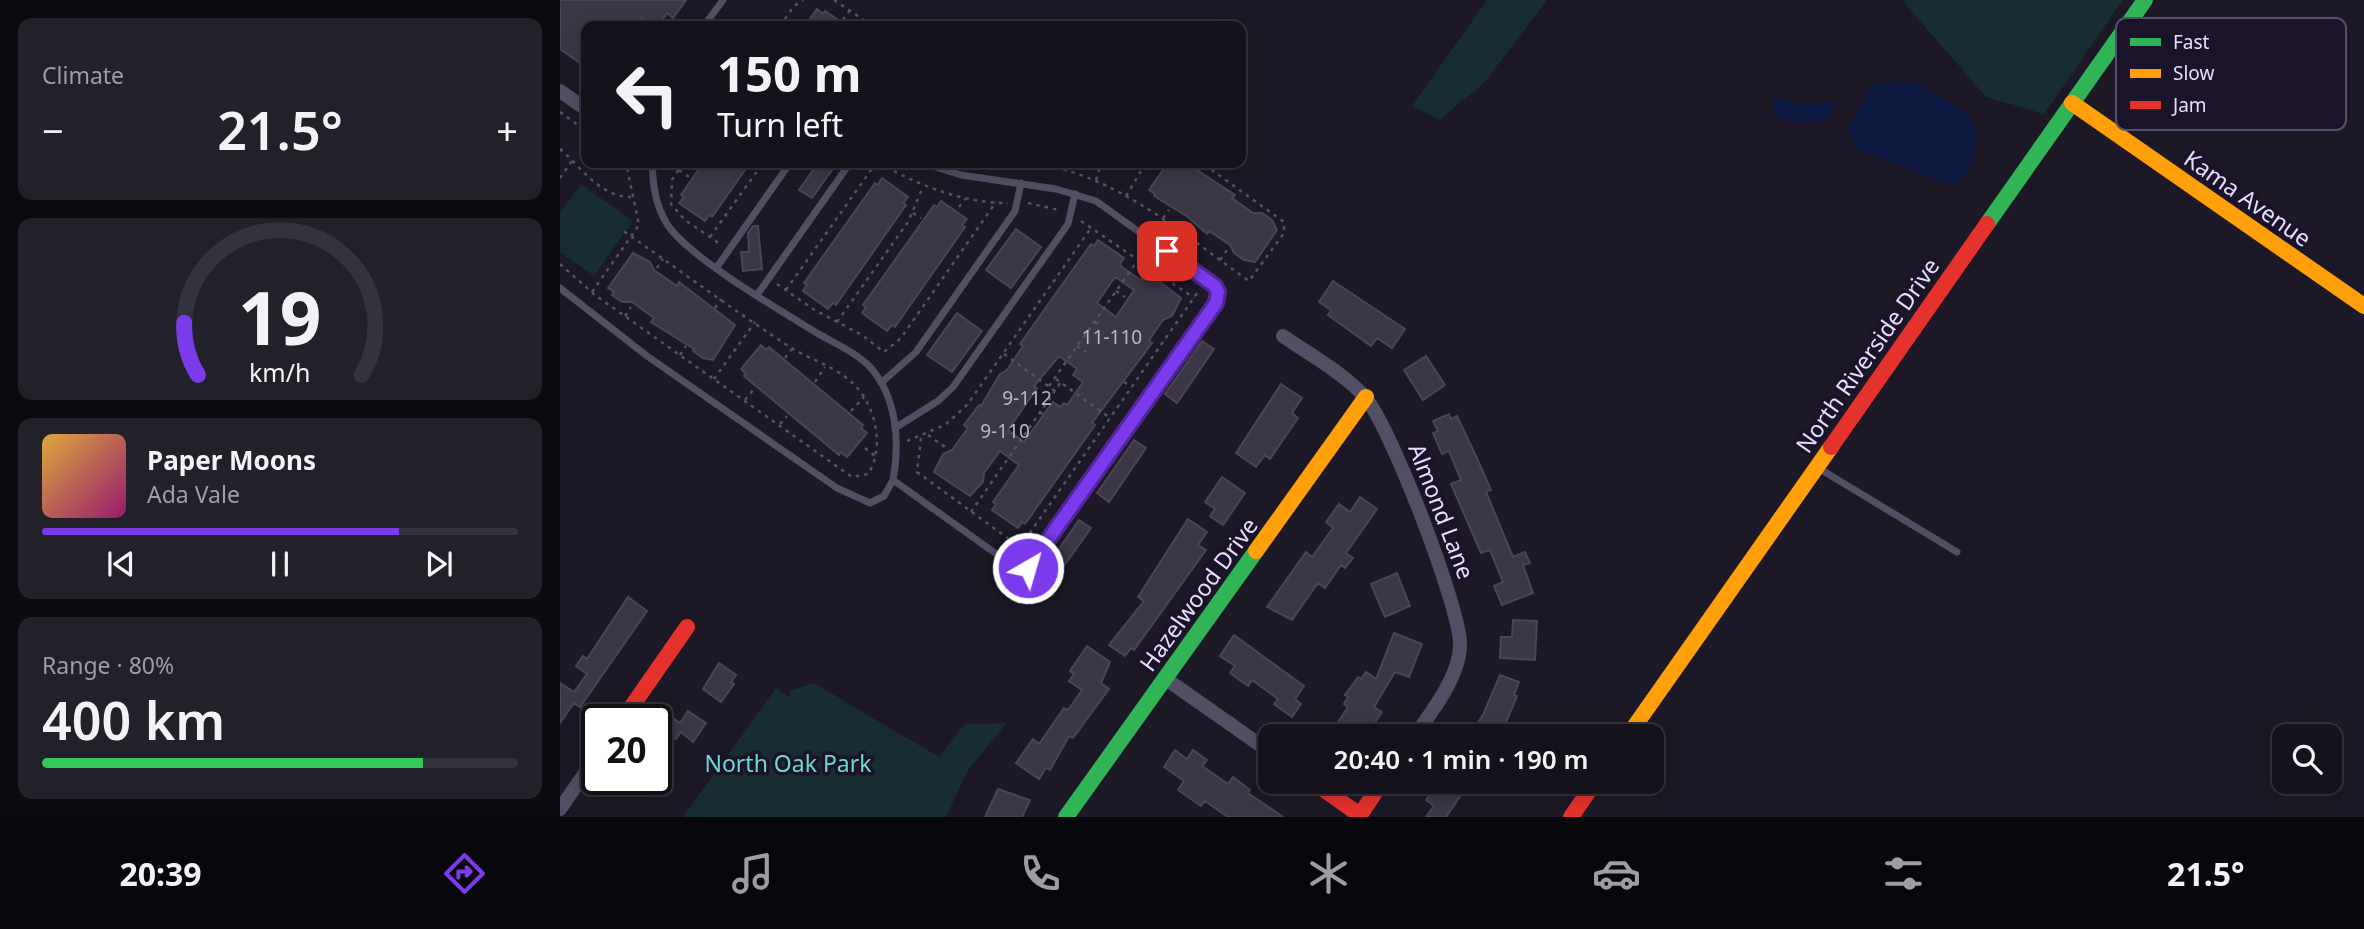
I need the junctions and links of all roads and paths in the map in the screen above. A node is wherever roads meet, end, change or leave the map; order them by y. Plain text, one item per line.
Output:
1 (723, 0) edge
2 (803, 0) edge
3 (834, 0) edge
4 (2145, 0) edge
5 (850, 10) junction
6 (2132, 18) edge
7 (843, 20) dead end
8 (708, 21) edge
9 (784, 21) edge
10 (866, 21) edge
11 (2116, 41) edge
12 (560, 90) edge
13 (2072, 103) junction
14 (581, 105) edge
15 (560, 113) edge
16 (581, 128) edge
17 (560, 149) edge
18 (573, 160) junction
19 (581, 167) edge
20 (582, 168) edge
21 (627, 168) edge
22 (653, 168) edge
23 (756, 168) edge
24 (786, 168) edge
25 (846, 168) edge
26 (873, 168) edge
27 (887, 168) edge
28 (951, 168) edge
29 (1060, 168) edge
30 (1143, 168) edge
31 (1210, 168) edge
32 (679, 170) joint
33 (758, 170) joint
34 (1099, 170) dead end
35 (900, 175) junction
36 (689, 177) dead end
37 (560, 178) edge
38 (1226, 179) junction
39 (897, 180) dead end
40 (1096, 181) junction
41 (1021, 183) junction
42 (1223, 183) dead end
43 (924, 186) junction
44 (856, 191) junction
45 (1075, 194) junction
46 (862, 195) dead end
47 (1126, 196) junction
48 (631, 197) junction
49 (965, 198) junction
50 (996, 202) junction
51 (1018, 202) junction
52 (1258, 202) junction
53 (727, 204) dead end
54 (731, 207) junction
55 (958, 207) dead end
56 (1253, 208) dead end
57 (1169, 210) dead end
58 (913, 213) junction
59 (1072, 214) junction
60 (921, 218) dead end
61 (1162, 220) junction
62 (899, 222) dead end
63 (905, 226) junction
64 (1092, 227) junction
65 (830, 229) junction
66 (1194, 229) dead end
67 (622, 230) dead end
68 (836, 233) dead end
69 (631, 236) junction
70 (710, 237) junction
71 (1187, 238) junction
72 (957, 243) dead end
73 (892, 244) junction
74 (964, 248) junction
75 (899, 249) dead end
76 (729, 250) junction
77 (1227, 250) dead end
78 (1072, 257) junction
79 (663, 259) junction
80 (1139, 259) junction
81 (808, 260) junction
82 (872, 260) dead end
83 (1076, 260) dead end
84 (1220, 260) junction
85 (560, 264) edge
86 (814, 264) dead end
87 (878, 264) junction
88 (716, 267) junction
89 (657, 268) dead end
90 (935, 274) dead end
91 (769, 278) junction
92 (942, 279) junction
93 (1207, 279) junction
94 (695, 281) junction
95 (866, 282) junction
96 (1111, 285) dead end
97 (691, 287) dead end
98 (873, 287) dead end
99 (560, 288) edge
100 (786, 290) junction
101 (850, 290) dead end
102 (1117, 290) junction
103 (592, 292) junction
104 (757, 295) junction
105 (857, 295) junction
106 (1045, 295) junction
107 (1125, 297) dead end
108 (1194, 298) junction
109 (721, 299) junction
110 (1049, 299) dead end
111 (2364, 306) edge
112 (631, 307) dead end
113 (715, 308) dead end
114 (908, 313) dead end
115 (624, 316) junction
116 (915, 317) junction
117 (755, 322) junction
118 (837, 322) junction
119 (1095, 322) junction
120 (1086, 323) dead end
121 (1165, 324) dead end
122 (1101, 326) dead end
123 (1023, 327) junction
124 (1091, 327) junction
125 (1172, 329) junction
126 (1027, 330) dead end
127 (660, 332) dead end
128 (1283, 336) dead end
129 (656, 338) junction
130 (737, 338) dead end
131 (741, 342) junction
132 (686, 346) dead end
133 (1077, 346) junction
134 (792, 348) junction
135 (1086, 352) dead end
136 (1004, 354) junction
137 (1064, 354) dead end
138 (680, 355) junction
139 (1145, 356) dead end
140 (1069, 357) junction
141 (785, 358) dead end
142 (1150, 360) junction
143 (825, 366) junction
144 (1055, 378) junction
145 (714, 379) junction
146 (815, 382) dead end
147 (1061, 382) junction
148 (1124, 382) dead end
149 (881, 383) junction
150 (982, 386) junction
151 (1049, 386) junction
152 (1132, 387) junction
153 (754, 389) dead end
154 (986, 389) dead end
155 (1055, 391) junction
156 (864, 397) junction
157 (1366, 397) junction
158 (745, 401) junction
159 (962, 410) junction
160 (850, 411) dead end
161 (1040, 412) junction
162 (968, 414) dead end
163 (787, 416) dead end
164 (1047, 418) dead end
165 (1110, 418) junction
166 (1025, 420) dead end
167 (780, 425) junction
168 (1031, 425) junction
169 (895, 428) junction
170 (928, 434) junction
171 (921, 438) junction
172 (1086, 443) dead end
173 (897, 444) junction
174 (1018, 444) junction
175 (822, 445) dead end
176 (1010, 446) dead end
177 (1091, 446) junction
178 (945, 447) dead end
179 (865, 448) dead end
180 (1014, 449) junction
181 (1025, 449) dead end
182 (817, 452) junction
183 (875, 456) junction
184 (1816, 467) junction
185 (986, 475) dead end
186 (1062, 476) dead end
187 (892, 480) junction
188 (1067, 480) junction
189 (993, 481) junction
190 (999, 486) dead end
191 (971, 512) junction
192 (1035, 513) dead end
193 (1041, 517) junction
194 (1957, 552) dead end
195 (687, 627) dead end
196 (1166, 679) junction
197 (633, 704) edge
198 (1423, 724) edge
199 (1636, 724) edge
200 (1258, 744) edge
201 (581, 779) edge
202 (1330, 794) edge
203 (1374, 794) edge
204 (1587, 794) edge
205 (560, 809) edge
206 (1066, 817) edge
207 (1571, 817) edge

1 - 8 lane
2 - 9 path
3 - 5 path
4 - 6 street, North Riverside Drive
5 - 7 path
5 - 10 path
11 - 13 street, North Riverside Drive
12 - 14 street
13 - 111 street, Kama Avenue
13 - 184 street, North Riverside Drive
15 - 16 path
17 - 18 path
18 - 19 path
18 - 37 path
20 - 48 path
21 - 48 path
22 - 88 lane
23 - 33 path
24 - 76 lane
25 - 91 lane
26 - 44 path
27 - 35 path
28 - 41 lane
29 - 40 path
30 - 47 path
31 - 38 path
32 - 36 path
32 - 70 path
33 - 54 path
34 - 40 path
35 - 39 path
35 - 43 path
38 - 42 path
38 - 52 path
40 - 47 path
41 - 45 lane
41 - 51 lane
43 - 49 path
43 - 58 path
44 - 46 path
44 - 65 path
45 - 59 lane
45 - 93 lane
47 - 61 path
48 - 69 path
49 - 50 path
49 - 55 path
50 - 51 path
50 - 74 path
51 - 59 path
51 - 149 lane
52 - 56 path
52 - 84 path
53 - 54 path
54 - 70 path
57 - 61 path
58 - 60 path
58 - 63 path
59 - 64 path
59 - 169 lane
61 - 71 path
62 - 63 path
63 - 73 path
64 - 78 path
64 - 80 path
65 - 68 path
65 - 81 path
66 - 71 path
67 - 69 path
69 - 79 path
69 - 103 path
70 - 76 path
71 - 84 path
72 - 74 path
73 - 75 path
73 - 87 path
74 - 92 path
76 - 88 lane
77 - 84 path
78 - 83 path
78 - 106 path
79 - 89 path
79 - 94 path
80 - 102 path
80 - 108 path
81 - 86 path
81 - 100 path
82 - 87 path
85 - 103 path
87 - 95 path
88 - 104 lane
90 - 92 path
91 - 100 path
91 - 104 lane
92 - 116 path
93 - 108 path
93 - 187 lane
94 - 97 path
94 - 109 path
95 - 98 path
95 - 105 path
96 - 102 path
99 - 187 lane
100 - 118 path
101 - 105 path
102 - 107 path
102 - 119 path
103 - 115 path
104 - 149 lane
105 - 118 path
106 - 110 path
106 - 123 path
108 - 125 path
109 - 113 path
109 - 117 path
112 - 115 path
114 - 116 path
115 - 129 path
116 - 118 path
117 - 131 path
117 - 134 path
119 - 122 path
119 - 124 path
120 - 124 path
121 - 125 path
123 - 126 path
123 - 136 path
124 - 133 path
125 - 142 path
127 - 129 path
128 - 157 street, Almond Lane
129 - 138 path
130 - 131 path
131 - 145 path
132 - 138 path
133 - 135 path
133 - 140 path
134 - 141 path
134 - 143 path
136 - 150 path
136 - 151 path
137 - 140 path
138 - 145 path
139 - 142 path
140 - 144 path
142 - 152 path
143 - 146 path
143 - 156 path
144 - 147 path
144 - 151 path
145 - 158 path
147 - 155 path
147 - 165 path
148 - 152 path
149 - 169 lane
150 - 154 path
150 - 159 path
151 - 155 path
152 - 165 path
153 - 158 path
155 - 161 path
156 - 160 path
156 - 183 path
157 - 196 street, Hazelwood Drive
157 - 198 street, Almond Lane
158 - 167 path
159 - 162 path
159 - 170 path
161 - 164 path
161 - 168 path
163 - 167 path
165 - 177 path
166 - 168 path
167 - 182 path
168 - 174 path
169 - 173 lane
170 - 171 path
170 - 178 path
171 - 173 path
171 - 191 path
172 - 177 path
173 - 187 lane
174 - 180 path
174 - 181 path
175 - 182 path
176 - 180 path
177 - 188 path
179 - 183 path
180 - 189 path
182 - 183 path
184 - 194 lane
184 - 199 street, North Riverside Drive
185 - 189 path
186 - 188 path
188 - 193 path
189 - 190 path
189 - 191 path
191 - 193 path
192 - 193 path
195 - 197 street
196 - 200 street
196 - 206 street, Hazelwood Drive
201 - 205 street
202 - 203 street
204 - 207 street

